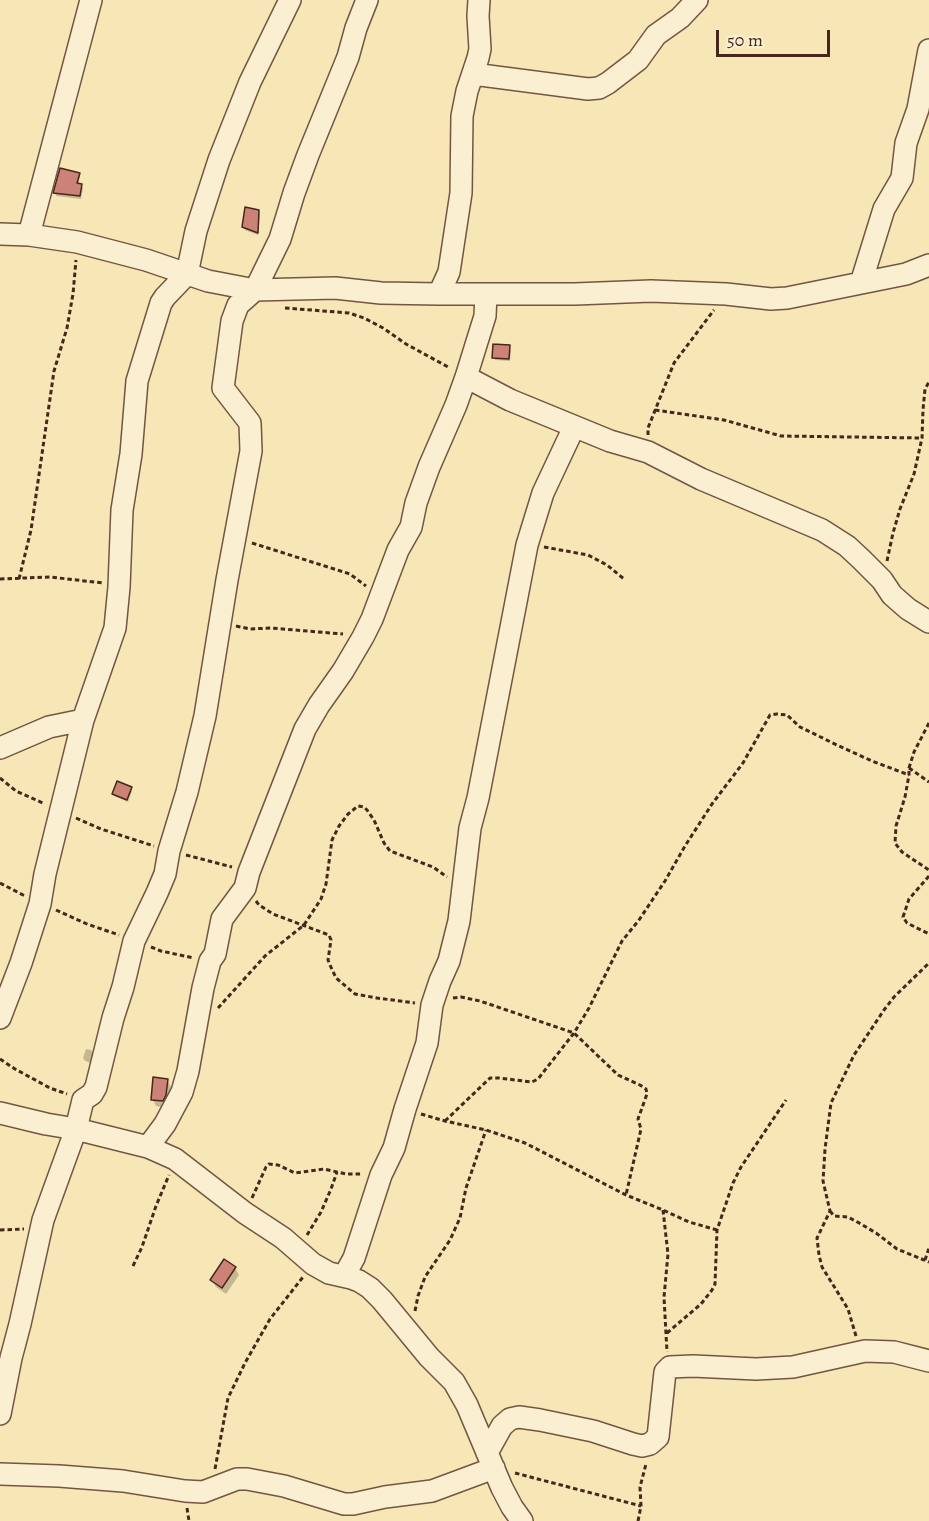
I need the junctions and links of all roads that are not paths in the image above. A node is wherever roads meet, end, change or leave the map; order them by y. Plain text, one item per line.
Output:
1 (91, 0) edge
2 (290, 0) edge
3 (367, 0) edge
4 (479, 0) edge
5 (697, 0) edge
6 (929, 50) edge
7 (473, 74) junction
8 (0, 234) edge
9 (29, 235) junction
10 (929, 265) edge
11 (187, 274) junction
12 (861, 283) junction
13 (255, 290) junction
14 (439, 294) junction
15 (486, 294) junction
16 (466, 377) junction
17 (574, 427) junction
18 (929, 622) edge
19 (83, 720) junction
20 (0, 748) edge
21 (0, 1018) edge
22 (0, 1113) edge
23 (76, 1128) junction
24 (148, 1147) junction
25 (344, 1276) junction
26 (929, 1361) edge
27 (0, 1414) edge
28 (490, 1460) junction
29 (0, 1474) edge
30 (522, 1521) edge

1 - 9 street
2 - 11 street
3 - 13 street
4 - 7 street
5 - 7 street
6 - 12 street
7 - 14 street
8 - 9 street
9 - 11 street
10 - 12 street
11 - 13 street
11 - 19 street
12 - 15 street
13 - 14 street
13 - 23 street
14 - 15 street
15 - 16 street
16 - 17 street
16 - 24 street
17 - 18 street
17 - 25 street
19 - 20 street
19 - 21 street
22 - 23 street
23 - 24 street
23 - 27 street
24 - 25 street
25 - 28 street
26 - 28 street
28 - 29 street
28 - 30 street

